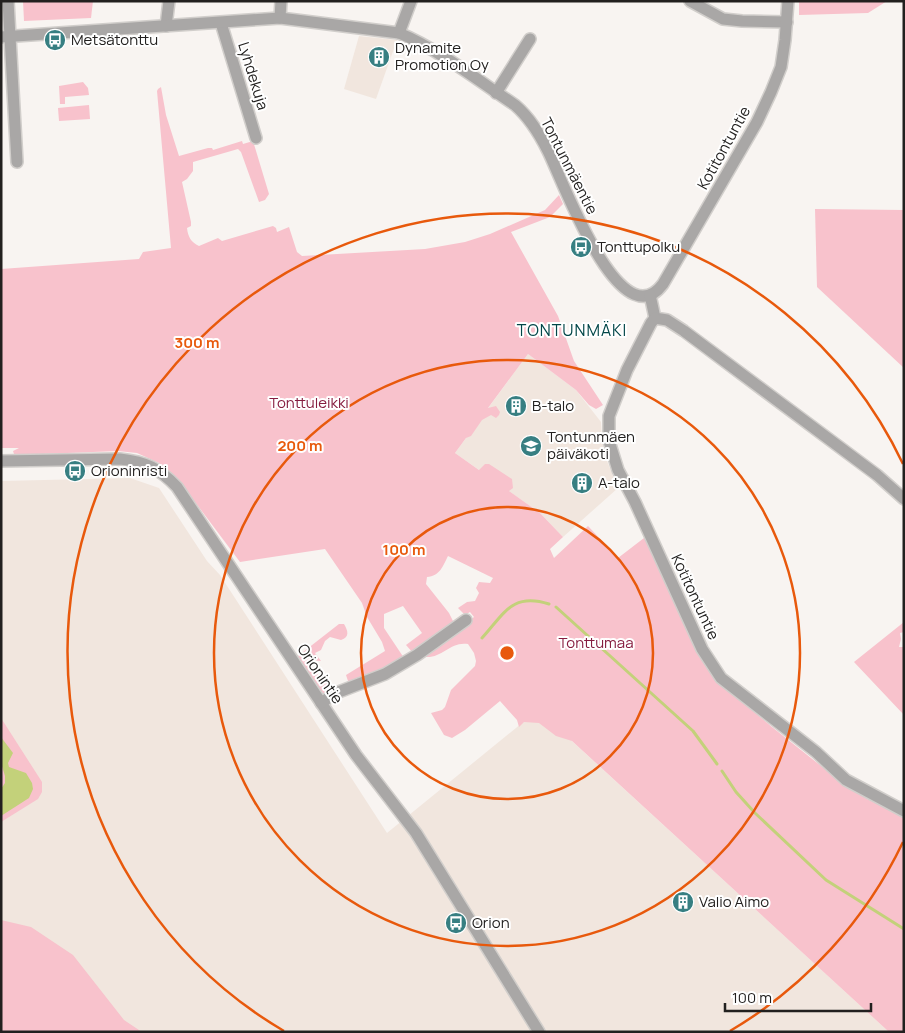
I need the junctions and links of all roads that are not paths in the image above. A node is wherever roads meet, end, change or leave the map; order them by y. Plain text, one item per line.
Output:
1 (8, 1) edge
2 (169, 1) edge
3 (281, 1) edge
4 (411, 1) edge
5 (690, 1) edge
6 (788, 1) edge
7 (280, 18) junction
8 (787, 22) junction
9 (221, 23) junction
10 (166, 26) junction
11 (399, 33) junction
12 (6, 37) edge
13 (530, 39) dead end
14 (496, 92) junction
15 (256, 138) dead end
16 (17, 162) dead end
17 (650, 295) junction
18 (655, 318) junction
19 (1, 461) edge
20 (904, 499) edge
21 (466, 620) dead end
22 (321, 703) junction
23 (904, 811) edge
24 (539, 1032) edge

1 - 12 street
2 - 10 street
3 - 7 street
4 - 11 street
5 - 8 street
6 - 8 street, Kotitontuntie
7 - 9 street, Tontunmäentie
7 - 11 street, Tontunmäentie
8 - 17 street, Kotitontuntie
9 - 10 street, Tontunmäentie
9 - 15 street, Lyhdekuja
10 - 12 street, Tontunmäentie
11 - 14 street, Tontunmäentie
12 - 16 street
13 - 14 street
14 - 17 street, Tontunmäentie
17 - 18 street
18 - 20 street
18 - 23 street, Kotitontuntie
19 - 22 street, Orionintie
21 - 22 street
22 - 24 street, Orionintie

